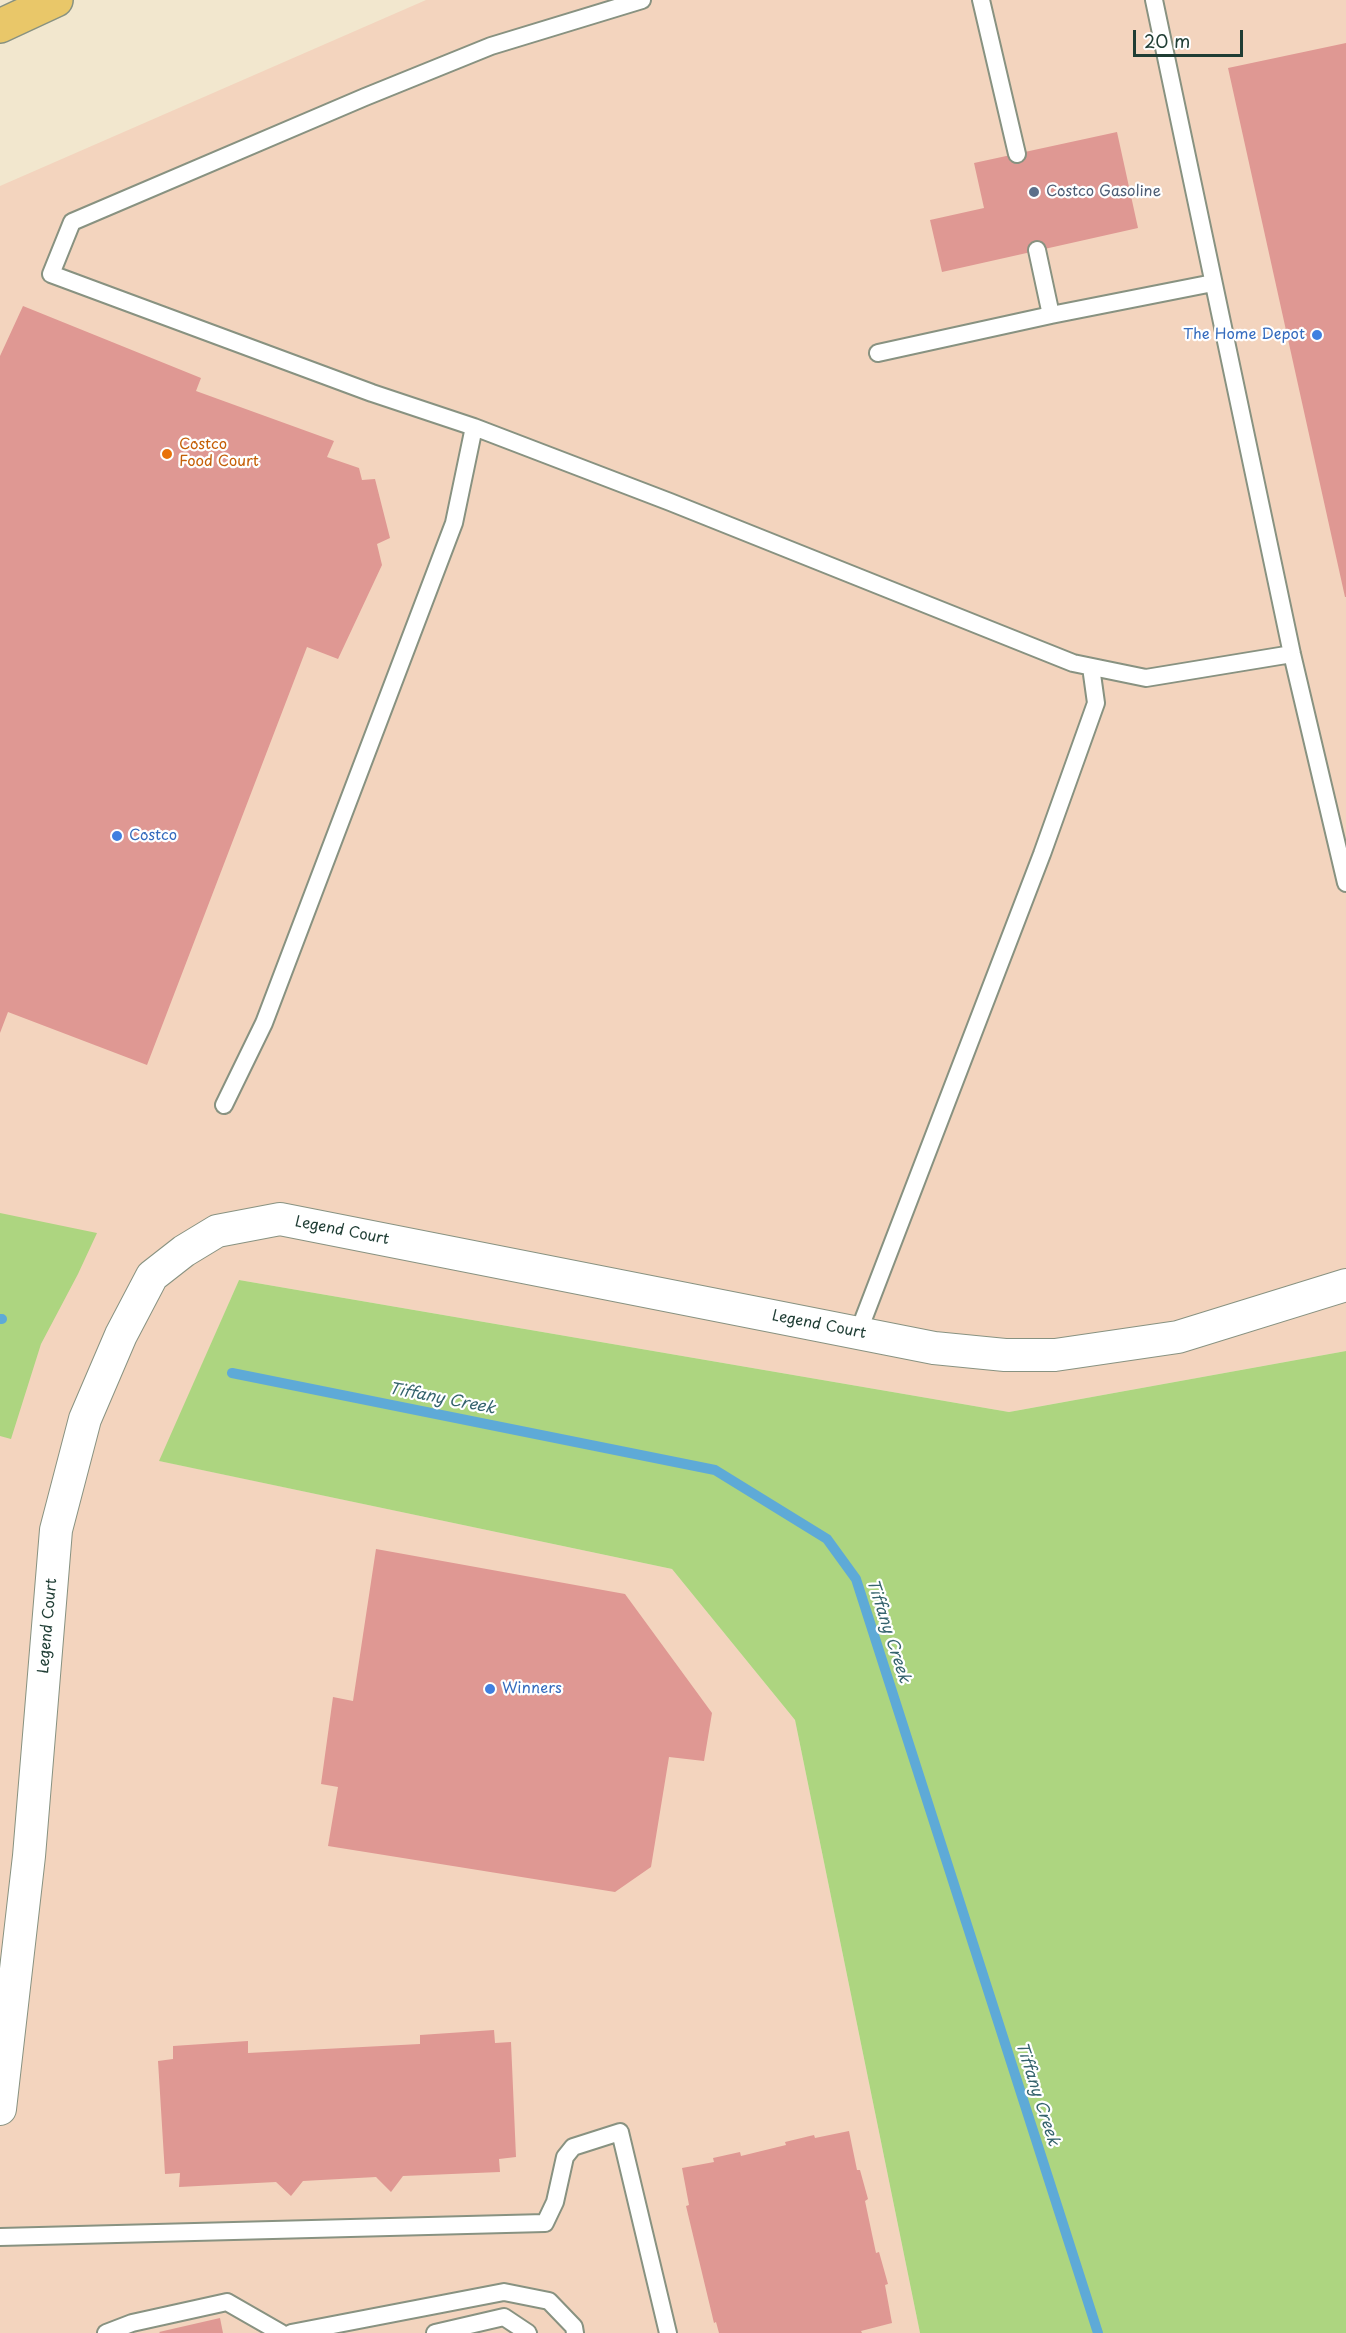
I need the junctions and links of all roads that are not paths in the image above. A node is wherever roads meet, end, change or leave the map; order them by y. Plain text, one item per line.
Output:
1 (56, 0) edge
2 (642, 0) edge
3 (981, 0) edge
4 (1154, 0) edge
5 (0, 26) edge
6 (1017, 154) dead end
7 (1037, 250) dead end
8 (1213, 283) junction
9 (1051, 315) junction
10 (878, 353) dead end
11 (474, 427) junction
12 (1292, 654) junction
13 (1091, 667) junction
14 (1346, 883) edge
15 (224, 1105) dead end
16 (1346, 1285) edge
17 (858, 1333) junction
18 (0, 2109) edge
19 (0, 2236) edge
20 (106, 2333) edge
21 (281, 2333) edge
22 (291, 2333) edge
23 (435, 2333) edge
24 (528, 2333) edge
25 (575, 2333) edge
26 (668, 2333) edge

1 - 5 highway
2 - 11 lane
3 - 6 lane
4 - 8 lane
7 - 9 lane
8 - 9 lane
8 - 12 lane
9 - 10 lane
11 - 13 lane
11 - 15 lane
12 - 13 lane
12 - 14 lane
13 - 17 lane
16 - 17 street, Legend Court
17 - 18 street, Legend Court
19 - 26 lane
20 - 21 lane
22 - 25 lane
23 - 24 lane

